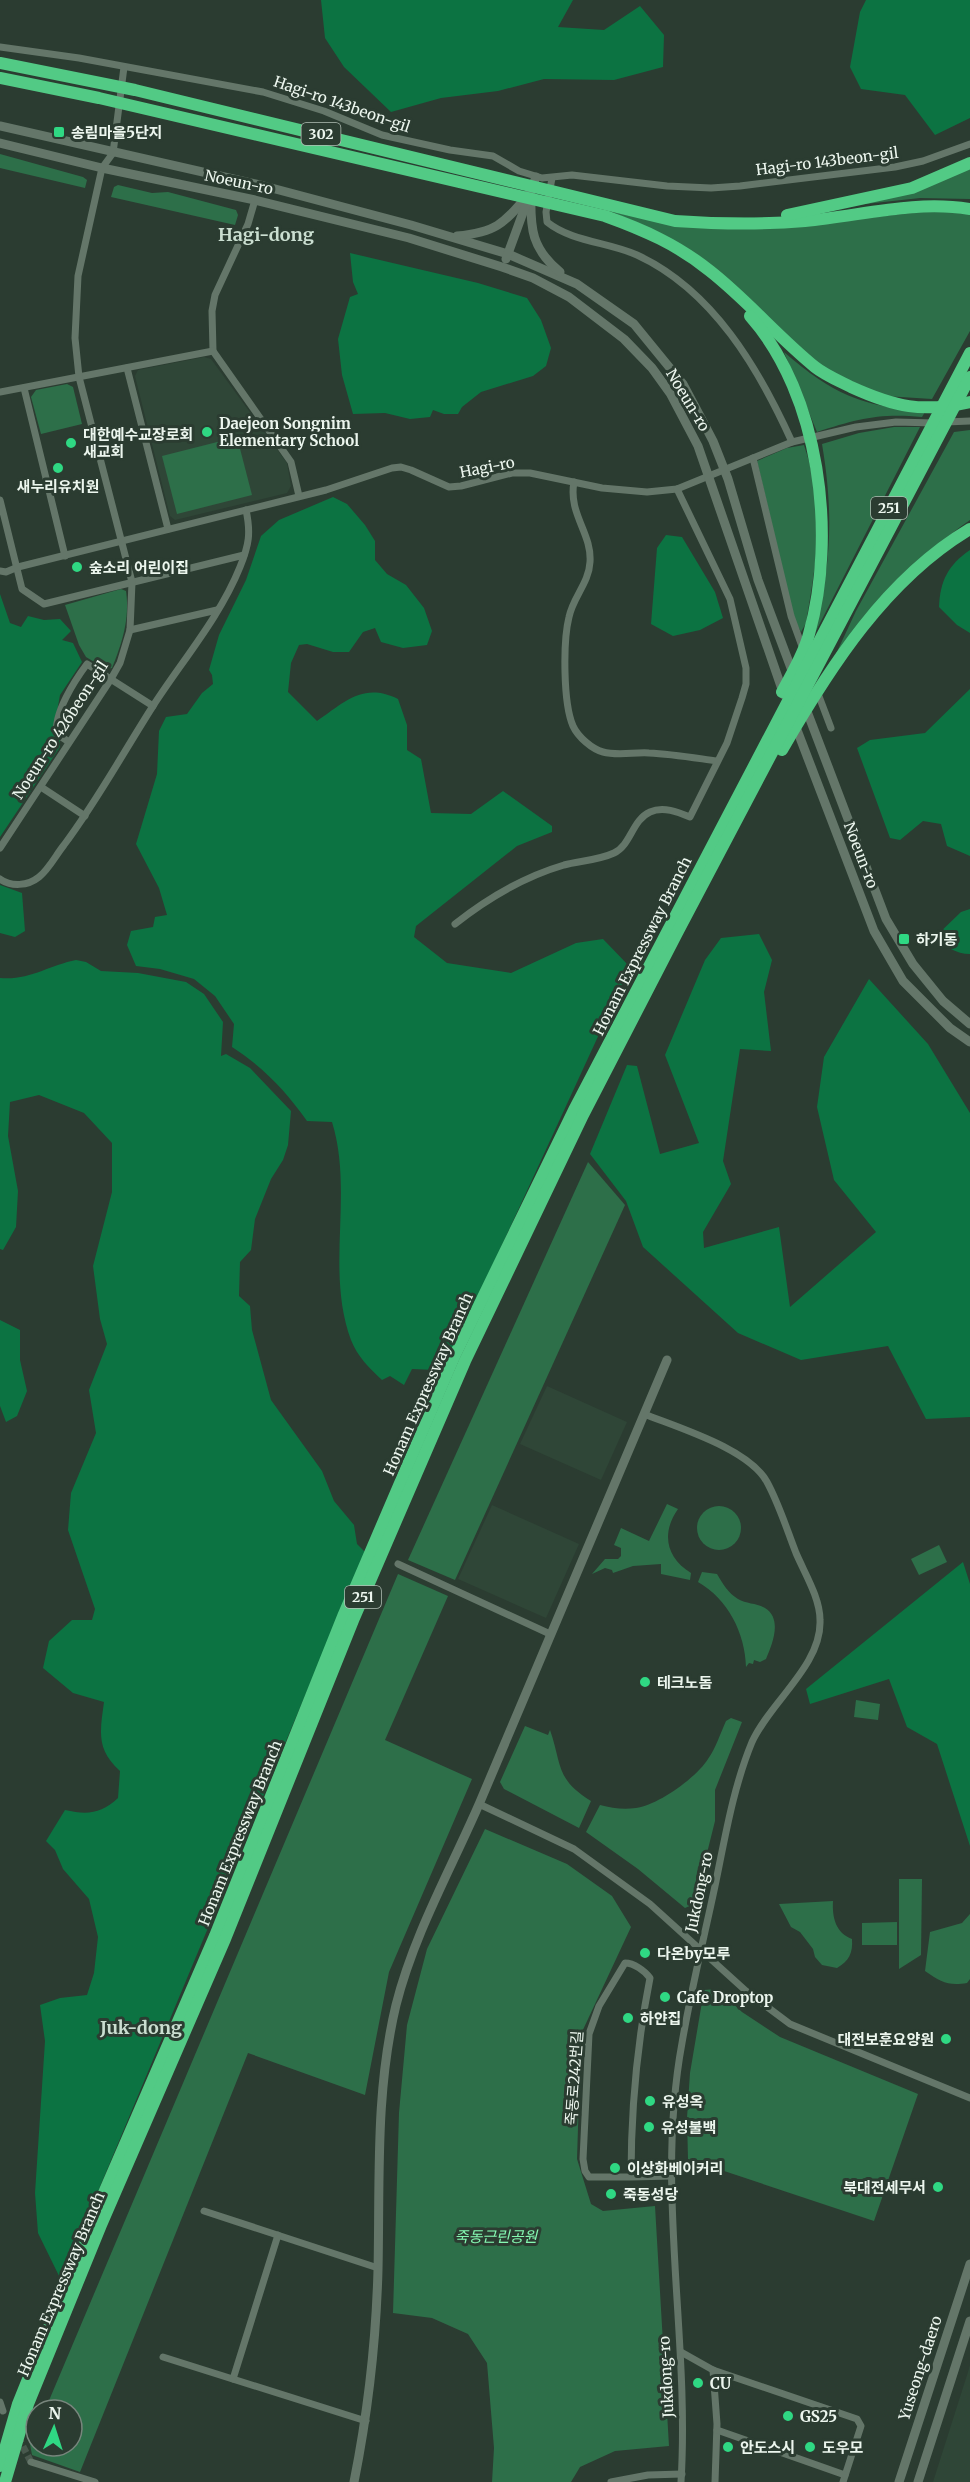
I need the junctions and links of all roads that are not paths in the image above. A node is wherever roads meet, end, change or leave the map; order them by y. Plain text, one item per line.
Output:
1 (0, 46) edge
2 (0, 63) edge
3 (124, 67) junction
4 (0, 78) edge
5 (0, 126) edge
6 (0, 143) edge
7 (970, 144) edge
8 (112, 153) junction
9 (970, 163) edge
10 (102, 168) junction
11 (536, 177) junction
12 (552, 178) junction
13 (506, 185) junction
14 (531, 192) junction
15 (255, 200) junction
16 (970, 209) edge
17 (722, 224) junction
18 (451, 236) junction
19 (508, 254) junction
20 (502, 267) junction
21 (711, 272) junction
22 (577, 284) junction
23 (213, 351) junction
24 (970, 352) edge
25 (127, 368) junction
26 (79, 377) junction
27 (970, 377) edge
28 (24, 388) junction
29 (0, 392) edge
30 (970, 402) edge
31 (970, 421) edge
32 (792, 442) junction
33 (753, 458) junction
34 (574, 482) junction
35 (677, 489) junction
36 (298, 496) junction
37 (0, 500) edge
38 (246, 510) junction
39 (168, 529) junction
40 (970, 529) edge
41 (119, 541) junction
42 (244, 555) junction
43 (65, 556) junction
44 (18, 567) junction
45 (0, 571) edge
46 (132, 582) junction
47 (217, 610) junction
48 (130, 630) junction
49 (111, 679) junction
50 (819, 697) junction
51 (804, 703) junction
52 (153, 706) junction
53 (831, 728) dead end
54 (775, 734) junction
55 (69, 742) junction
56 (717, 761) junction
57 (41, 787) junction
58 (86, 816) junction
59 (0, 848) edge
60 (0, 879) edge
61 (455, 924) dead end
62 (672, 930) junction
63 (970, 1024) edge
64 (970, 1042) edge
65 (667, 1360) dead end
66 (644, 1414) junction
67 (398, 1564) dead end
68 (550, 1634) junction
69 (479, 1804) junction
70 (701, 1952) junction
71 (970, 2098) edge
72 (671, 2176) junction
73 (631, 2177) junction
74 (204, 2211) dead end
75 (278, 2235) junction
76 (970, 2264) edge
77 (378, 2268) junction
78 (970, 2321) edge
79 (681, 2352) junction
80 (163, 2357) dead end
81 (713, 2370) junction
82 (233, 2379) junction
83 (0, 2402) edge
84 (3, 2411) dead end
85 (366, 2421) junction
86 (717, 2430) junction
87 (31, 2462) dead end
88 (0, 2466) edge
89 (648, 2478) edge
90 (682, 2478) edge
91 (844, 2479) edge
92 (5, 2482) edge
93 (95, 2482) edge
94 (354, 2482) edge
95 (611, 2482) edge
96 (715, 2482) edge
97 (899, 2482) edge
98 (918, 2482) edge

1 - 3 street, Hagi-ro 143beon-gil
2 - 13 highway, 302
3 - 8 street
3 - 11 street, Hagi-ro 143beon-gil
4 - 13 highway, 302
5 - 8 street, Noeun-ro
6 - 10 street, Noeun-ro
7 - 12 street, Hagi-ro 143beon-gil
8 - 10 street
8 - 18 street, Noeun-ro
9 - 17 highway
10 - 15 street, Noeun-ro
10 - 26 street, Noeun-ro 426beon-gil
11 - 12 street, Hagi-ro 143beon-gil
11 - 14 street
12 - 32 street
13 - 17 highway, 302
13 - 21 highway, 302
14 - 18 street
14 - 19 street
14 - 22 street
15 - 20 street, Noeun-ro
15 - 23 street
16 - 17 highway
18 - 19 street, Noeun-ro
19 - 20 street
19 - 22 street, Noeun-ro
20 - 64 street, Noeun-ro
21 - 30 highway
21 - 54 highway
22 - 51 street, Noeun-ro
23 - 25 street
23 - 36 street
24 - 54 highway, Honam Expressway Branch / 251
25 - 26 street
25 - 39 street
26 - 28 street
26 - 41 street, Noeun-ro 426beon-gil
27 - 54 highway, Honam Expressway Branch / 251
28 - 29 street
28 - 43 street
31 - 32 street, Hagi-ro
32 - 33 street, Hagi-ro
33 - 35 street, Hagi-ro
33 - 50 street
34 - 35 street, Hagi-ro
34 - 36 street, Hagi-ro
34 - 56 street
35 - 56 street
36 - 38 street, Hagi-ro
37 - 44 street
38 - 39 street, Hagi-ro
38 - 42 street
39 - 41 street, Hagi-ro
40 - 54 highway
41 - 43 street, Hagi-ro
41 - 46 street, Noeun-ro 426beon-gil
42 - 46 street
42 - 47 street
43 - 44 street, Hagi-ro
44 - 45 street, Hagi-ro
44 - 46 street
46 - 48 street, Noeun-ro 426beon-gil
47 - 48 street
47 - 52 street
48 - 49 street, Noeun-ro 426beon-gil
49 - 52 street
49 - 55 street, Noeun-ro 426beon-gil
49 - 55 street
50 - 51 street
50 - 53 street
51 - 63 street, Noeun-ro
52 - 58 street
54 - 62 highway, Honam Expressway Branch / 251
54 - 62 highway
55 - 57 street, Noeun-ro 426beon-gil
56 - 61 street
57 - 58 street
57 - 59 street, Noeun-ro 426beon-gil
58 - 60 street
62 - 88 highway, Honam Expressway Branch / 251
62 - 92 highway, Honam Expressway Branch / 251
65 - 66 street
66 - 68 street
66 - 70 street, Jukdong-ro
67 - 68 street
68 - 69 street
69 - 70 street
69 - 77 street
70 - 71 street
70 - 72 street, Jukdong-ro
72 - 73 street, 죽동로242번길
72 - 79 street, Jukdong-ro
73 - 73 street, 죽동로242번길
74 - 75 street
75 - 77 street
75 - 82 street
76 - 97 street, Yuseong-daero
77 - 85 street
78 - 98 street
79 - 81 street
79 - 90 street, Jukdong-ro
80 - 82 street
81 - 86 street
81 - 91 street
82 - 85 street
83 - 84 street
85 - 94 street
86 - 91 street
86 - 96 street
87 - 93 street
89 - 90 street
89 - 95 street

